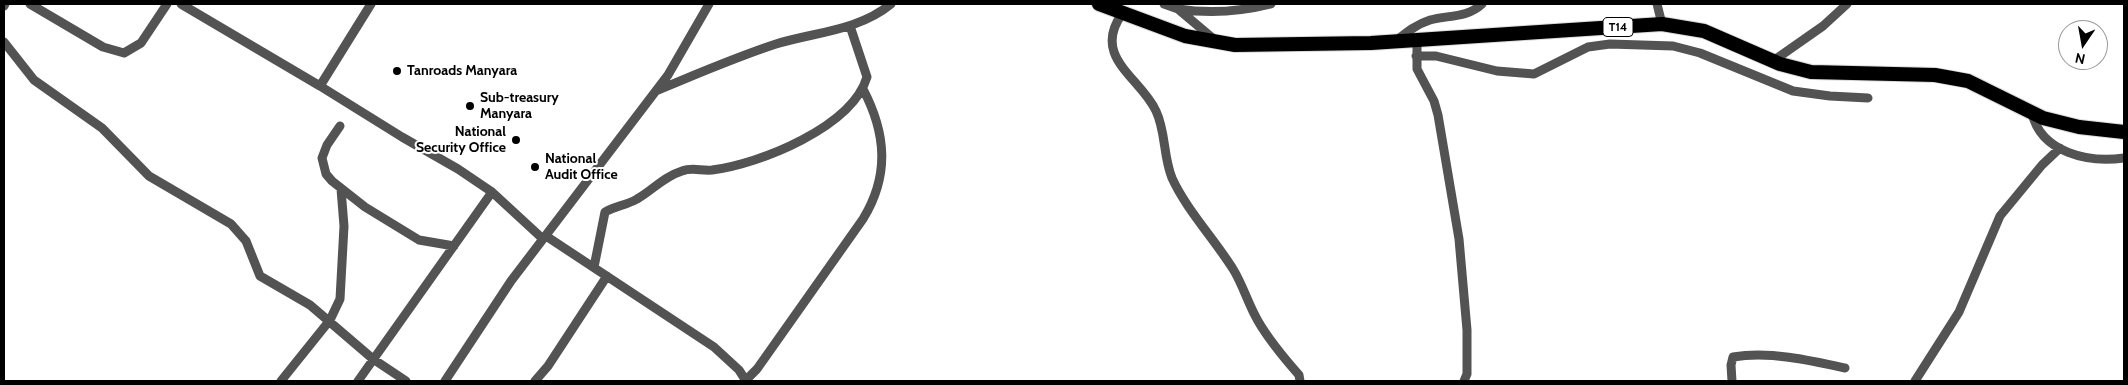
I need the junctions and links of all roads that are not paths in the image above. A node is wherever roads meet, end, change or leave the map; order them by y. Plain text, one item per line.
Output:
1 (30, 4) edge
2 (167, 4) edge
3 (181, 4) edge
4 (371, 4) edge
5 (708, 4) edge
6 (891, 4) edge
7 (1099, 4) edge
8 (1164, 4) edge
9 (1271, 4) edge
10 (1482, 4) edge
11 (1657, 4) edge
12 (1847, 4) edge
13 (1474, 8) edge
14 (1178, 9) junction
15 (1122, 14) junction
16 (1662, 24) junction
17 (850, 26) junction
18 (1417, 40) junction
19 (1396, 41) junction
20 (4, 42) edge
21 (1219, 44) junction
22 (1416, 56) junction
23 (1773, 61) junction
24 (320, 86) junction
25 (863, 89) junction
26 (656, 91) junction
27 (1868, 98) dead end
28 (2032, 113) junction
29 (340, 126) dead end
30 (2124, 132) edge
31 (2060, 148) junction
32 (2124, 158) edge
33 (341, 189) junction
34 (492, 192) junction
35 (544, 237) junction
36 (454, 246) junction
37 (594, 267) junction
38 (607, 276) junction
39 (330, 320) junction
40 (373, 359) junction
41 (1845, 368) dead end
42 (281, 381) edge
43 (358, 381) edge
44 (406, 381) edge
45 (445, 381) edge
46 (535, 381) edge
47 (746, 381) edge
48 (1300, 381) edge
49 (1464, 381) edge
50 (1732, 381) edge
51 (1915, 381) edge

1 - 2 street
3 - 24 street
4 - 24 street
5 - 26 street
6 - 17 street
7 - 15 highway, T14
8 - 14 street
9 - 14 street
10 - 13 street
11 - 16 street
12 - 23 street
13 - 19 street
14 - 21 street
15 - 21 highway, T14
15 - 48 street
16 - 18 highway, T14
16 - 23 highway, T14
17 - 25 street
17 - 26 street
18 - 19 highway, T14
18 - 22 street
19 - 21 highway, T14
20 - 39 street
22 - 27 street
22 - 49 street
23 - 28 highway, T14
24 - 34 street
25 - 37 street
25 - 47 street
26 - 35 street
28 - 30 highway, T14
28 - 31 street
29 - 33 street
31 - 32 street
31 - 51 street
33 - 36 street
33 - 39 street
34 - 35 street
34 - 36 street
35 - 37 street
35 - 45 street
36 - 40 street
37 - 38 street
38 - 46 street
38 - 47 street
39 - 40 street
39 - 42 street
40 - 43 street
40 - 44 street
41 - 50 street

